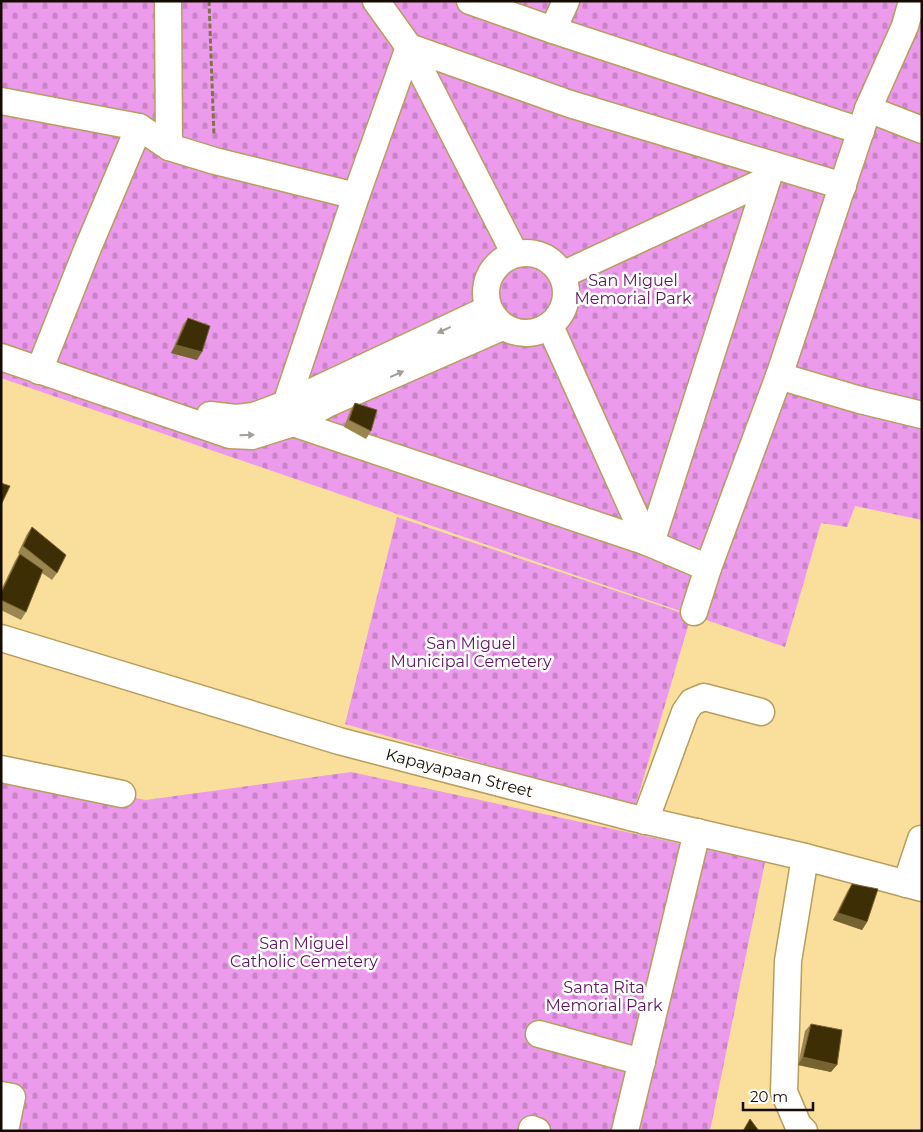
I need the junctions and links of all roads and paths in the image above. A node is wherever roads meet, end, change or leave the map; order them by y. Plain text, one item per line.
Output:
1 (168, 1) edge
2 (209, 1) edge
3 (376, 1) edge
4 (566, 1) edge
5 (912, 1) edge
6 (479, 3) edge
7 (553, 30) junction
8 (409, 47) junction
9 (1, 101) edge
10 (865, 120) junction
11 (139, 127) junction
12 (922, 130) edge
13 (169, 147) junction
14 (215, 161) junction
15 (769, 172) junction
16 (843, 186) junction
17 (356, 196) junction
18 (515, 254) junction
19 (562, 275) junction
20 (495, 318) junction
21 (550, 326) junction
22 (1, 340) edge
23 (1, 358) edge
24 (41, 363) junction
25 (779, 376) junction
26 (289, 413) junction
27 (922, 415) edge
28 (649, 543) junction
29 (708, 568) junction
30 (694, 612) dead end
31 (1, 638) edge
32 (761, 712) dead end
33 (1, 769) edge
34 (122, 794) dead end
35 (645, 821) junction
36 (697, 832) junction
37 (921, 839) edge
38 (805, 857) junction
39 (914, 886) edge
40 (540, 1034) dead end
41 (642, 1062) junction
42 (1, 1095) edge
43 (5, 1131) edge
44 (626, 1131) edge
45 (804, 1131) edge

1 - 13 street
2 - 14 path
3 - 8 street
4 - 7 street
5 - 10 street
6 - 7 street
7 - 10 street
8 - 15 street
8 - 17 street
8 - 18 street
9 - 11 street
10 - 12 street
10 - 16 street
11 - 13 street
11 - 24 street
13 - 14 street
14 - 17 street
15 - 16 street
15 - 19 street
15 - 28 street
16 - 25 street
17 - 26 street
18 - 19 street
18 - 20 street
19 - 21 street
20 - 21 street
20 - 26 street
21 - 28 street
22 - 24 street
23 - 24 street
24 - 26 street
25 - 27 street
25 - 29 street
26 - 28 street
28 - 29 street
29 - 30 street
31 - 35 street, Kapayapaan Street
32 - 35 street
33 - 34 street
35 - 36 street, Kapayapaan Street
36 - 38 street, Kapayapaan Street
36 - 41 street
37 - 39 street
38 - 39 street, Kapayapaan Street
38 - 45 street
40 - 41 street
41 - 44 street
42 - 43 street

